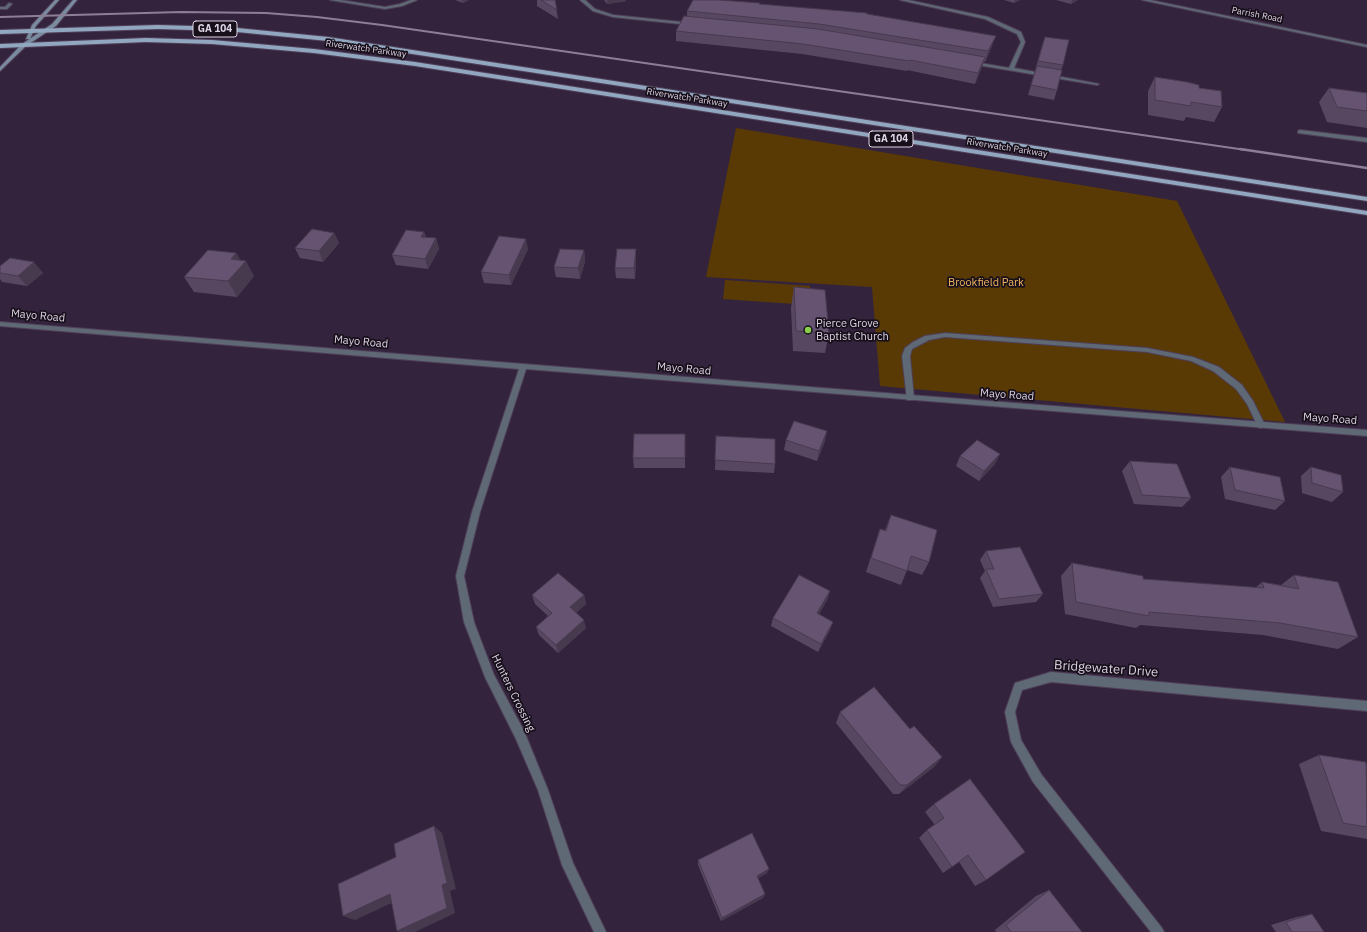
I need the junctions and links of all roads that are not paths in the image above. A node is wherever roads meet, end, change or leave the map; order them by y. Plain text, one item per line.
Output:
1 (57, 0) edge
2 (75, 0) edge
3 (80, 0) edge
4 (332, 0) edge
5 (415, 0) edge
6 (582, 0) edge
7 (902, 0) edge
8 (1144, 0) edge
9 (1161, 0) edge
10 (1156, 3) junction
11 (10, 4) dead end
12 (0, 8) edge
13 (699, 24) edge
14 (46, 30) junction
15 (32, 31) junction
16 (0, 32) edge
17 (24, 45) junction
18 (0, 46) edge
19 (1367, 46) edge
20 (972, 62) edge
21 (1011, 69) junction
22 (0, 70) edge
23 (1097, 84) dead end
24 (1300, 132) dead end
25 (1367, 140) edge
26 (1367, 199) edge
27 (1367, 213) edge
28 (0, 324) edge
29 (524, 366) junction
30 (910, 398) junction
31 (1261, 425) junction
32 (1367, 433) edge
33 (1367, 706) edge
34 (600, 932) edge
35 (1158, 932) edge

1 - 15 street
2 - 3 street
2 - 14 street
4 - 5 street
6 - 13 street
7 - 21 street
8 - 10 street, Parrish Road
9 - 10 street
10 - 19 street, Parrish Road
11 - 12 street
14 - 15 main road, Riverwatch Parkway / GA 104
14 - 17 street
14 - 26 main road, Riverwatch Parkway / GA 104
15 - 16 main road, Riverwatch Parkway / GA 104
15 - 17 street
17 - 18 main road, Riverwatch Parkway / GA 104
17 - 22 street
17 - 27 main road, Riverwatch Parkway / GA 104
20 - 21 street
21 - 23 street
24 - 25 street
28 - 29 street, Mayo Road
29 - 30 street, Mayo Road
29 - 34 street, Hunters Crossing
30 - 31 street, Mayo Road
30 - 31 street
31 - 32 street, Mayo Road
33 - 35 street, Bridgewater Drive

